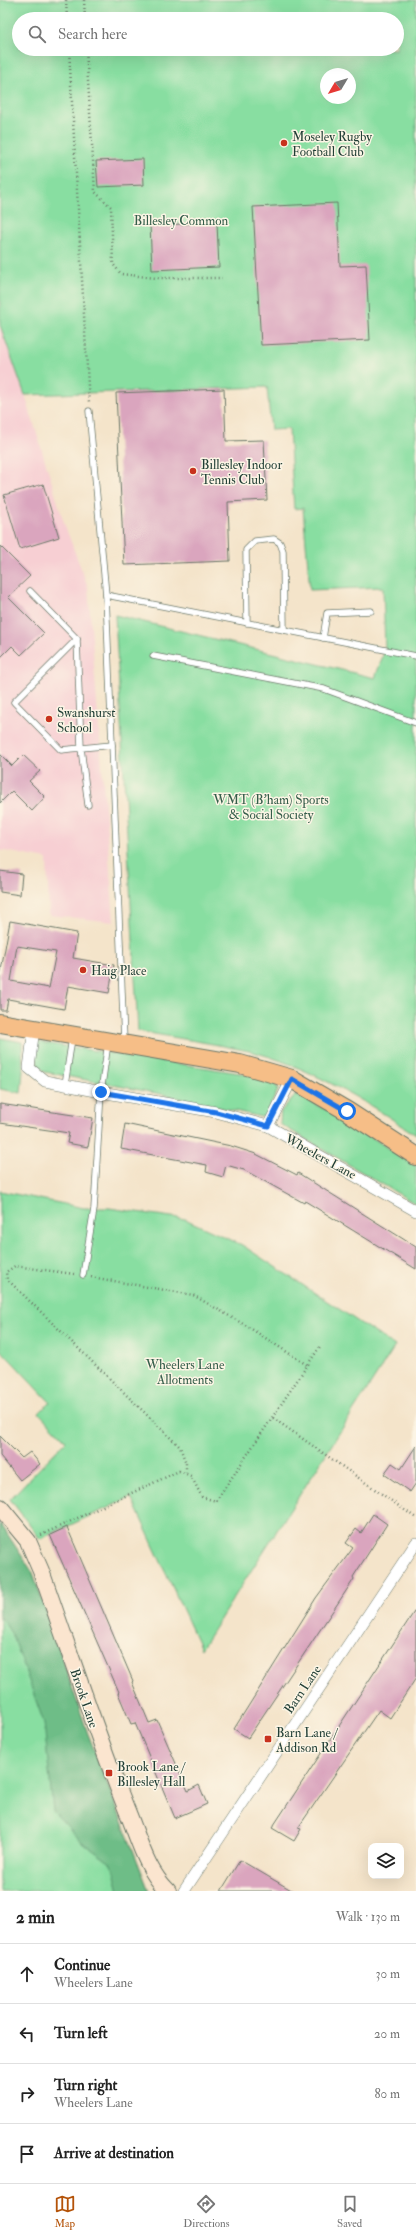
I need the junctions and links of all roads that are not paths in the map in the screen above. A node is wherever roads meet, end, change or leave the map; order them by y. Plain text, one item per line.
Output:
1 (89, 411) road end
2 (30, 591) dead end
3 (106, 595) junction
4 (371, 611) dead end
5 (247, 623) junction
6 (284, 630) junction
7 (323, 638) junction
8 (77, 639) junction
9 (153, 656) dead end
10 (416, 656) edge
11 (416, 723) edge
12 (112, 745) junction
13 (81, 748) junction
14 (88, 805) dead end
15 (0, 1023) edge
16 (34, 1028) junction
17 (73, 1035) junction
18 (116, 1042) junction
19 (292, 1079) junction
20 (65, 1085) junction
21 (101, 1092) junction
22 (268, 1126) junction
23 (416, 1156) edge
24 (416, 1211) edge
25 (82, 1275) road end
26 (0, 1507) edge
27 (416, 1543) edge
28 (168, 1891) edge
29 (184, 1891) edge

1 - 3 lane
2 - 8 lane
3 - 5 lane
3 - 12 lane
4 - 7 lane
5 - 6 lane
5 - 6 lane
6 - 7 lane
7 - 10 lane
8 - 13 lane
8 - 13 lane
9 - 11 lane
12 - 13 lane
12 - 18 lane
13 - 14 lane
15 - 16 main road
16 - 17 main road
16 - 20 street, Wheelers Lane
17 - 18 main road
17 - 20 lane
18 - 19 main road
18 - 21 lane
19 - 22 street
19 - 23 main road
20 - 21 street, Wheelers Lane
21 - 22 street, Wheelers Lane
21 - 25 lane
22 - 24 street, Wheelers Lane
26 - 28 main road, Brook Lane
27 - 29 street, Barn Lane

